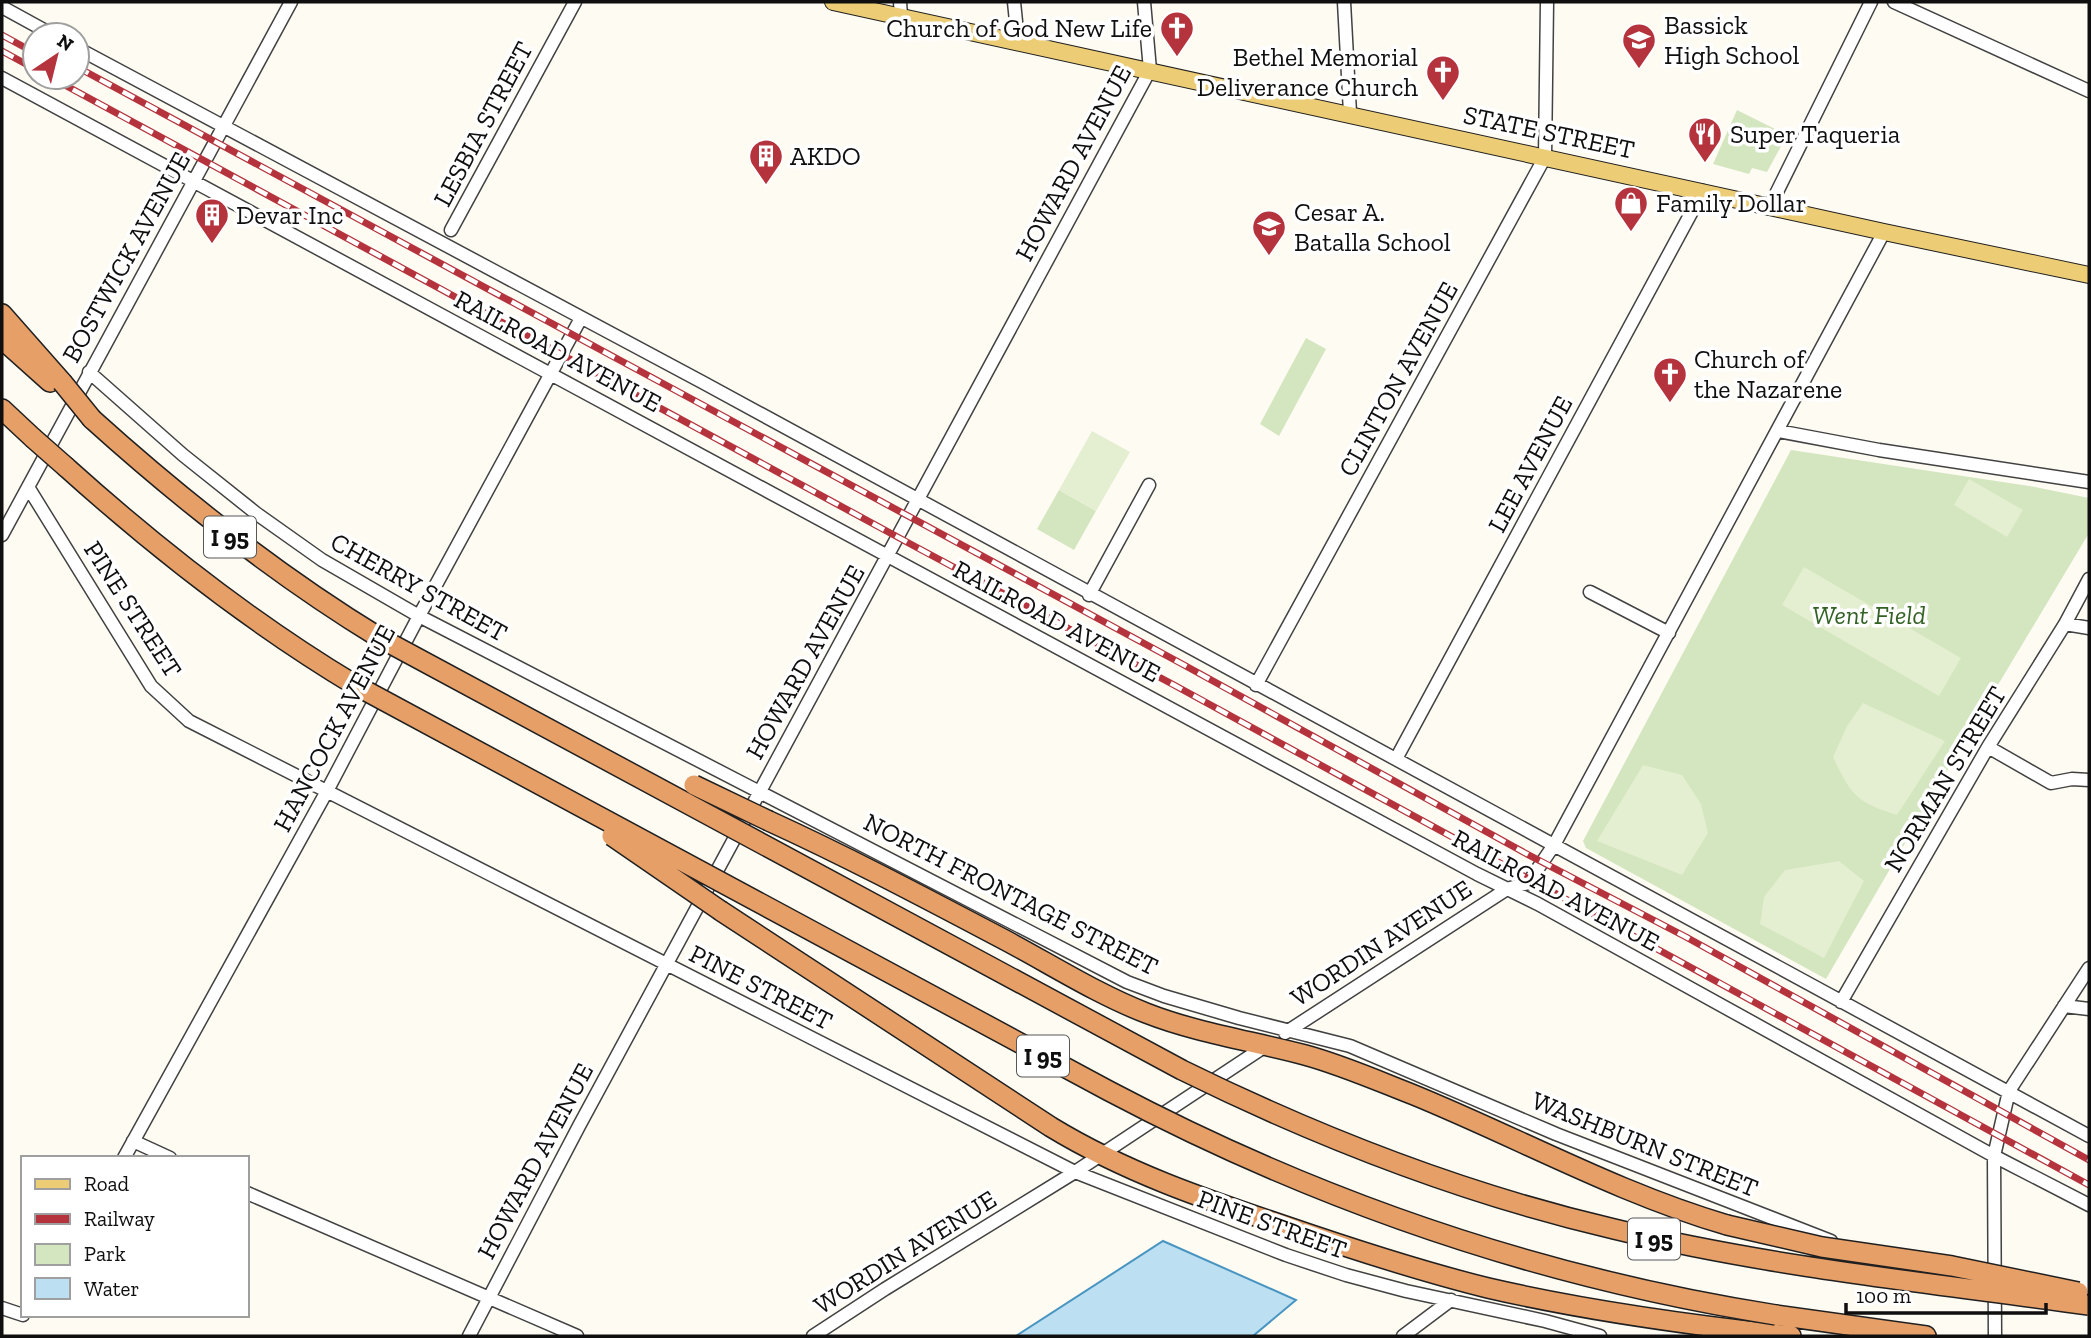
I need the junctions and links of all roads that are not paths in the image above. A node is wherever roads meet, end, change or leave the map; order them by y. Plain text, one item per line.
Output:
1 (291, 2) edge
2 (575, 2) edge
3 (834, 2) edge
4 (1014, 2) edge
5 (1144, 2) edge
6 (1344, 2) edge
7 (1547, 2) edge
8 (1871, 2) edge
9 (1894, 2) edge
10 (2, 8) edge
11 (900, 9) edge
12 (27, 21) edge
13 (1018, 41) junction
14 (91, 56) edge
15 (1150, 70) junction
16 (2, 78) edge
17 (2089, 91) edge
18 (1350, 113) junction
19 (223, 127) junction
20 (1545, 157) junction
21 (193, 180) junction
22 (1703, 191) junction
23 (1770, 206) junction
24 (451, 230) dead end
25 (1884, 232) junction
26 (2089, 275) edge
27 (2, 314) edge
28 (581, 318) junction
29 (2, 339) edge
30 (89, 372) junction
31 (550, 372) junction
32 (60, 386) junction
33 (2, 409) edge
34 (2, 416) edge
35 (1778, 431) junction
36 (33, 438) junction
37 (2089, 482) edge
38 (1149, 485) dead end
39 (28, 487) junction
40 (918, 501) junction
41 (2, 535) edge
42 (888, 556) junction
43 (2089, 579) edge
44 (1590, 592) dead end
45 (1089, 594) junction
46 (419, 616) junction
47 (2065, 624) junction
48 (2089, 628) edge
49 (1669, 633) junction
50 (1256, 685) junction
51 (1988, 747) junction
52 (1396, 760) junction
53 (2089, 780) edge
54 (327, 791) junction
55 (548, 791) junction
56 (760, 792) junction
57 (664, 793) junction
58 (1554, 845) junction
59 (1507, 889) junction
60 (666, 964) junction
61 (2089, 968) edge
62 (1841, 1002) junction
63 (2064, 1006) junction
64 (2089, 1009) edge
65 (1288, 1031) junction
66 (1266, 1045) junction
67 (2009, 1091) junction
68 (2089, 1136) edge
69 (133, 1141) junction
70 (125, 1156) edge
71 (166, 1156) edge
72 (1099, 1156) junction
73 (1994, 1156) junction
74 (1075, 1172) junction
75 (248, 1193) edge
76 (2089, 1205) edge
77 (1994, 1269) junction
78 (2089, 1294) edge
79 (488, 1297) junction
80 (1451, 1300) junction
81 (2089, 1305) edge
82 (2, 1308) edge
83 (21, 1314) edge
84 (1782, 1335) edge
85 (469, 1336) edge
86 (577, 1336) edge
87 (813, 1336) edge
88 (1403, 1336) edge
89 (1601, 1336) edge
90 (1926, 1336) edge
91 (1995, 1336) edge

1 - 19 street, BOSTWICK AVENUE
2 - 24 street, LESBIA STREET
3 - 11 main road, STATE STREET
4 - 13 street
5 - 15 street, HOWARD AVENUE
6 - 18 street
7 - 20 street, CLINTON AVENUE
8 - 23 street
9 - 17 street
10 - 12 street
11 - 13 main road, STATE STREET
13 - 15 main road, STATE STREET
14 - 19 street, RAILROAD AVENUE
15 - 18 main road, STATE STREET
15 - 40 street, HOWARD AVENUE
16 - 21 street, RAILROAD AVENUE
18 - 20 main road, STATE STREET
19 - 21 street, BOSTWICK AVENUE
19 - 28 street, RAILROAD AVENUE
20 - 22 main road, STATE STREET
20 - 50 street, CLINTON AVENUE
21 - 30 street, BOSTWICK AVENUE
21 - 31 street, RAILROAD AVENUE
22 - 23 main road, STATE STREET
22 - 52 street, LEE AVENUE
23 - 25 main road, STATE STREET
25 - 26 main road, STATE STREET
25 - 35 street, WORDIN AVENUE
27 - 32 highway
28 - 31 street, HANCOCK AVENUE
28 - 40 street, RAILROAD AVENUE
29 - 32 highway
30 - 39 street, BOSTWICK AVENUE
30 - 46 street, CHERRY STREET
31 - 42 street, RAILROAD AVENUE
31 - 46 street, HANCOCK AVENUE
32 - 57 highway, I 95, bridge
33 - 36 highway, I 95
34 - 36 highway
35 - 37 street
35 - 49 street, WORDIN AVENUE
36 - 55 highway, I 95, bridge
38 - 45 street
39 - 41 street, BOSTWICK AVENUE
39 - 54 street, PINE STREET
40 - 42 street, HOWARD AVENUE
40 - 45 street, RAILROAD AVENUE
42 - 56 street, HOWARD AVENUE
42 - 59 street, RAILROAD AVENUE
43 - 47 street, NORMAN STREET
44 - 49 street
45 - 50 street, RAILROAD AVENUE
46 - 54 street, HANCOCK AVENUE
46 - 56 street, CHERRY STREET
47 - 48 street
47 - 51 street, NORMAN STREET
49 - 58 street, WORDIN AVENUE
50 - 52 street, RAILROAD AVENUE
51 - 53 street
51 - 62 street, NORMAN STREET
52 - 58 street, RAILROAD AVENUE
54 - 60 street, PINE STREET
54 - 69 street, HANCOCK AVENUE
55 - 72 highway, bridge
55 - 90 highway, I 95, bridge
56 - 60 street, HOWARD AVENUE
56 - 65 street, NORTH FRONTAGE STREET
57 - 66 highway, bridge
57 - 81 highway, I 95, bridge
58 - 59 street, WORDIN AVENUE
58 - 62 street, RAILROAD AVENUE
59 - 65 street, WORDIN AVENUE
59 - 73 street, RAILROAD AVENUE
60 - 74 street, PINE STREET
60 - 79 street, HOWARD AVENUE
61 - 63 street
62 - 67 street, RAILROAD AVENUE
63 - 64 street
63 - 67 street
65 - 66 street, WORDIN AVENUE
65 - 77 street, WASHBURN STREET
66 - 72 street, WORDIN AVENUE
66 - 78 highway, bridge
67 - 68 street, RAILROAD AVENUE
67 - 73 street
69 - 70 street, HANCOCK AVENUE
69 - 71 street
72 - 74 street, WORDIN AVENUE
72 - 84 highway
73 - 76 street, RAILROAD AVENUE
73 - 77 street
74 - 80 street, PINE STREET
74 - 87 street, WORDIN AVENUE
75 - 79 street
77 - 91 street
79 - 85 street, HOWARD AVENUE
79 - 86 street
80 - 88 street
80 - 89 street, PINE STREET
82 - 83 street

